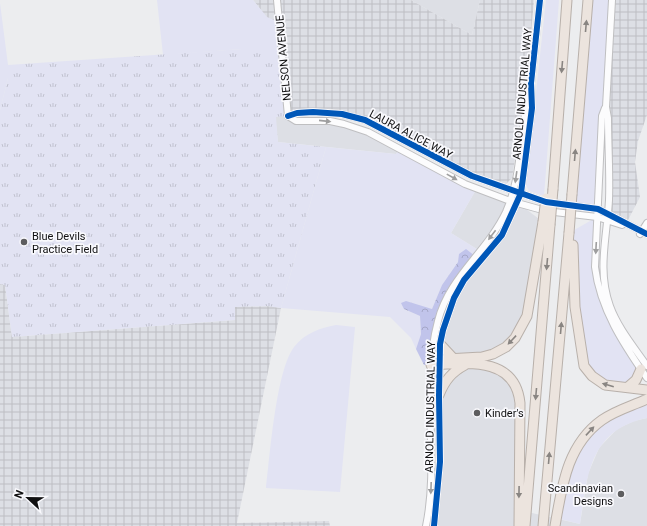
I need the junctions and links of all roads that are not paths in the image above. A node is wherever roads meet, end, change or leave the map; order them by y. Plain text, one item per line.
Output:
1 (277, 0) edge
2 (540, 0) edge
3 (567, 0) edge
4 (588, 0) edge
5 (612, 0) edge
6 (532, 83) junction
7 (606, 107) junction
8 (288, 116) junction
9 (514, 190) junction
10 (521, 193) junction
11 (510, 201) junction
12 (518, 203) junction
13 (598, 209) junction
14 (606, 216) junction
15 (598, 217) junction
16 (647, 223) edge
17 (546, 224) junction
18 (571, 234) junction
19 (643, 234) edge
20 (647, 239) edge
21 (440, 344) junction
22 (453, 358) junction
23 (437, 363) junction
24 (465, 364) junction
25 (644, 368) edge
26 (647, 378) edge
27 (628, 388) junction
28 (647, 390) edge
29 (439, 394) junction
30 (645, 401) edge
31 (523, 507) junction
32 (435, 518) junction
33 (426, 526) edge
34 (434, 526) edge
35 (440, 526) edge
36 (518, 526) edge
37 (526, 526) edge
38 (543, 526) edge
39 (555, 526) edge

1 - 8 street, NELSON AVENUE
2 - 6 street, ARNOLD INDUSTRIAL WAY
3 -> 17 highway, bridge
18 -> 4 highway, bridge
5 - 7 street
6 -> 9 street, ARNOLD INDUSTRIAL WAY
6 - 10 street, ARNOLD INDUSTRIAL WAY
7 - 13 street
7 - 14 street
8 - 9 street, LAURA ALICE WAY
8 -> 11 street, LAURA ALICE WAY
9 - 10 street, LAURA ALICE WAY
9 - 11 street, ARNOLD INDUSTRIAL WAY
10 - 12 street, ARNOLD INDUSTRIAL WAY
10 - 13 street, LAURA ALICE WAY
11 - 12 street, LAURA ALICE WAY
11 -> 23 street, ARNOLD INDUSTRIAL WAY
12 - 15 street, LAURA ALICE WAY
12 - 21 street, ARNOLD INDUSTRIAL WAY
13 - 14 street, LAURA ALICE WAY
13 - 15 street
14 - 15 street, LAURA ALICE WAY
14 - 19 street
14 - 25 street
15 -> 25 street
16 - 19 street
17 -> 22 highway
17 -> 31 highway
27 -> 18 highway
38 -> 18 highway
19 - 20 street
21 - 22 highway
21 - 23 street, ARNOLD INDUSTRIAL WAY
22 - 23 highway
23 - 24 highway
23 - 29 street, ARNOLD INDUSTRIAL WAY
23 -> 33 street, ARNOLD INDUSTRIAL WAY
24 - 29 highway
24 -> 31 highway
25 - 26 street
25 - 27 highway
27 - 28 highway
29 - 32 street, ARNOLD INDUSTRIAL WAY
39 -> 30 highway
31 - 36 highway
31 - 37 highway
32 - 34 street, ARNOLD INDUSTRIAL WAY
32 - 35 street

